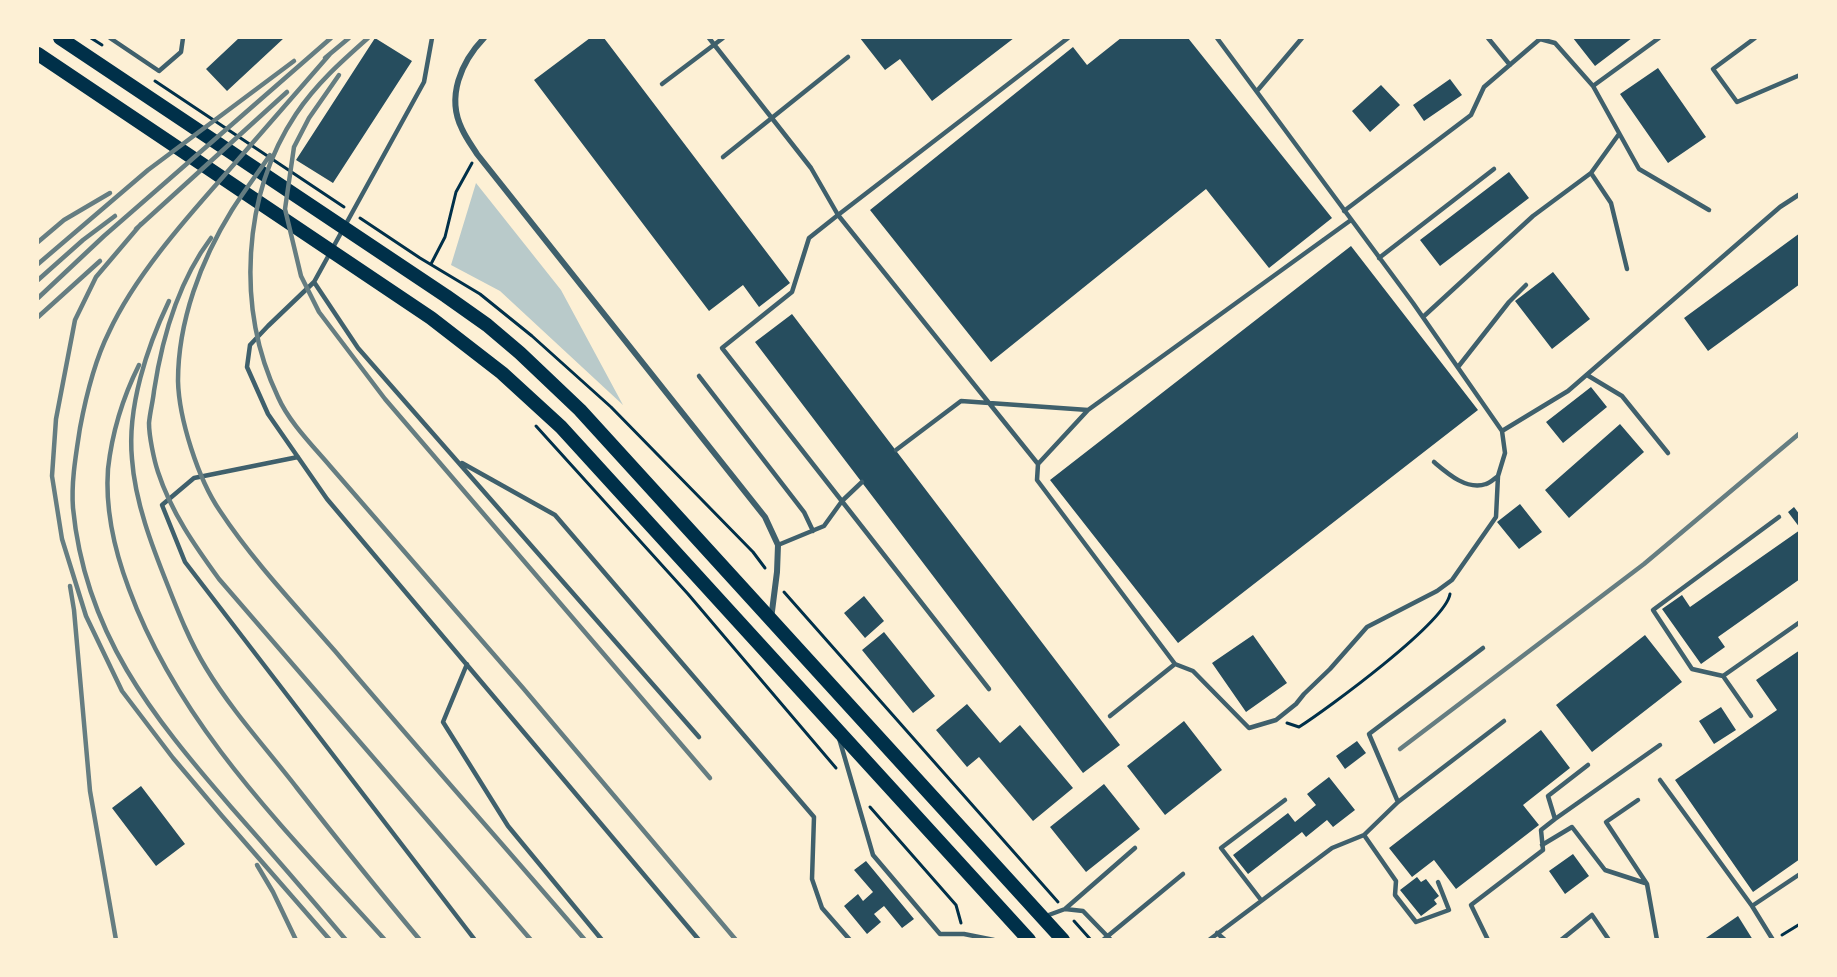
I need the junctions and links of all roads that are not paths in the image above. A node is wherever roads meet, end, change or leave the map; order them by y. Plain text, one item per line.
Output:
1 (60, 38) edge
2 (110, 38) edge
3 (183, 38) edge
4 (432, 38) edge
5 (484, 38) edge
6 (709, 38) edge
7 (723, 38) edge
8 (1068, 38) edge
9 (1217, 38) edge
10 (1302, 38) edge
11 (1488, 38) edge
12 (1659, 38) edge
13 (1755, 38) edge
14 (714, 44) junction
15 (38, 54) edge
16 (848, 57) dead end
17 (1509, 65) junction
18 (1800, 75) edge
19 (662, 84) dead end
20 (1593, 86) junction
21 (1257, 91) junction
22 (771, 117) junction
23 (1619, 134) junction
24 (723, 157) dead end
25 (1494, 169) dead end
26 (1591, 173) junction
27 (1800, 194) edge
28 (1709, 210) dead end
29 (1344, 211) junction
30 (838, 215) junction
31 (1351, 220) junction
32 (1379, 258) junction
33 (1627, 269) dead end
34 (314, 282) junction
35 (1526, 285) dead end
36 (1423, 317) junction
37 (1458, 367) junction
38 (1587, 375) junction
39 (699, 376) dead end
40 (989, 403) junction
41 (1089, 410) junction
42 (1502, 431) junction
43 (896, 450) dead end
44 (1668, 453) dead end
45 (298, 457) junction
46 (457, 460) junction
47 (1434, 462) dead end
48 (1038, 464) junction
49 (1498, 476) junction
50 (862, 482) dead end
51 (842, 501) junction
52 (1779, 517) dead end
53 (813, 531) junction
54 (778, 545) junction
55 (771, 621) junction
56 (1800, 622) edge
57 (1483, 648) dead end
58 (466, 664) junction
59 (1175, 664) junction
60 (1723, 676) junction
61 (989, 689) dead end
62 (1110, 716) dead end
63 (1751, 716) dead end
64 (1504, 721) dead end
65 (836, 727) junction
66 (699, 737) dead end
67 (1660, 745) dead end
68 (1588, 765) dead end
69 (1660, 780) dead end
70 (1285, 800) dead end
71 (1638, 800) dead end
72 (1398, 802) junction
73 (1555, 819) junction
74 (1364, 835) junction
75 (1542, 845) junction
76 (1135, 848) dead end
77 (1183, 873) dead end
78 (1800, 874) edge
79 (1438, 882) dead end
80 (1647, 884) junction
81 (1261, 900) junction
82 (1752, 906) junction
83 (1065, 909) junction
84 (1043, 917) junction
85 (1217, 933) junction
86 (1110, 937) edge
87 (475, 939) edge
88 (602, 939) edge
89 (699, 939) edge
90 (850, 939) edge
91 (994, 939) edge
92 (1029, 939) edge
93 (1063, 939) edge
94 (1103, 939) edge
95 (1209, 939) edge
96 (1225, 939) edge
97 (1488, 939) edge
98 (1561, 939) edge
99 (1609, 939) edge
100 (1658, 939) edge
101 (1774, 939) edge

1 - 55 main road
2 - 3 lane
4 - 34 lane
5 - 54 street
6 - 14 lane
7 - 14 lane
8 - 30 lane
9 - 21 lane
10 - 21 lane
11 - 17 lane
12 - 20 lane
13 - 18 lane
14 - 19 lane
14 - 22 lane
15 - 65 main road
16 - 22 lane
17 - 20 lane
17 - 29 lane
20 - 23 lane
21 - 29 lane
22 - 24 lane
22 - 30 lane
23 - 26 lane
23 - 28 lane
25 - 32 lane
26 - 33 lane
26 - 36 lane
27 - 38 lane
29 - 31 lane
30 - 40 lane
30 - 51 lane
31 - 32 lane
31 - 41 lane
32 - 36 lane
34 - 45 lane
34 - 46 lane
35 - 37 lane
36 - 37 lane
37 - 42 lane
38 - 42 lane
38 - 44 lane
39 - 53 lane
40 - 41 lane
40 - 43 lane
40 - 48 lane
41 - 48 lane
42 - 49 lane
45 - 58 lane
45 - 87 lane
46 - 66 lane
46 - 90 lane
47 - 49 lane
48 - 59 lane
49 - 59 lane
50 - 51 lane
51 - 53 lane
51 - 61 lane
52 - 60 lane
53 - 54 lane
54 - 55 street
55 - 84 main road
56 - 60 lane
57 - 72 lane
58 - 88 lane
58 - 89 lane
59 - 62 lane
60 - 63 lane
64 - 72 lane
65 - 91 lane
65 - 92 main road
67 - 73 lane
68 - 73 lane
69 - 82 lane
70 - 81 lane
71 - 80 lane
72 - 74 lane
73 - 75 lane
74 - 79 lane
74 - 81 lane
75 - 80 lane
75 - 97 lane
76 - 83 lane
77 - 86 lane
78 - 82 lane
80 - 100 lane
81 - 85 lane
82 - 101 lane
83 - 84 lane
83 - 86 lane
84 - 93 main road
85 - 95 lane
85 - 96 lane
86 - 94 lane
98 - 99 lane

